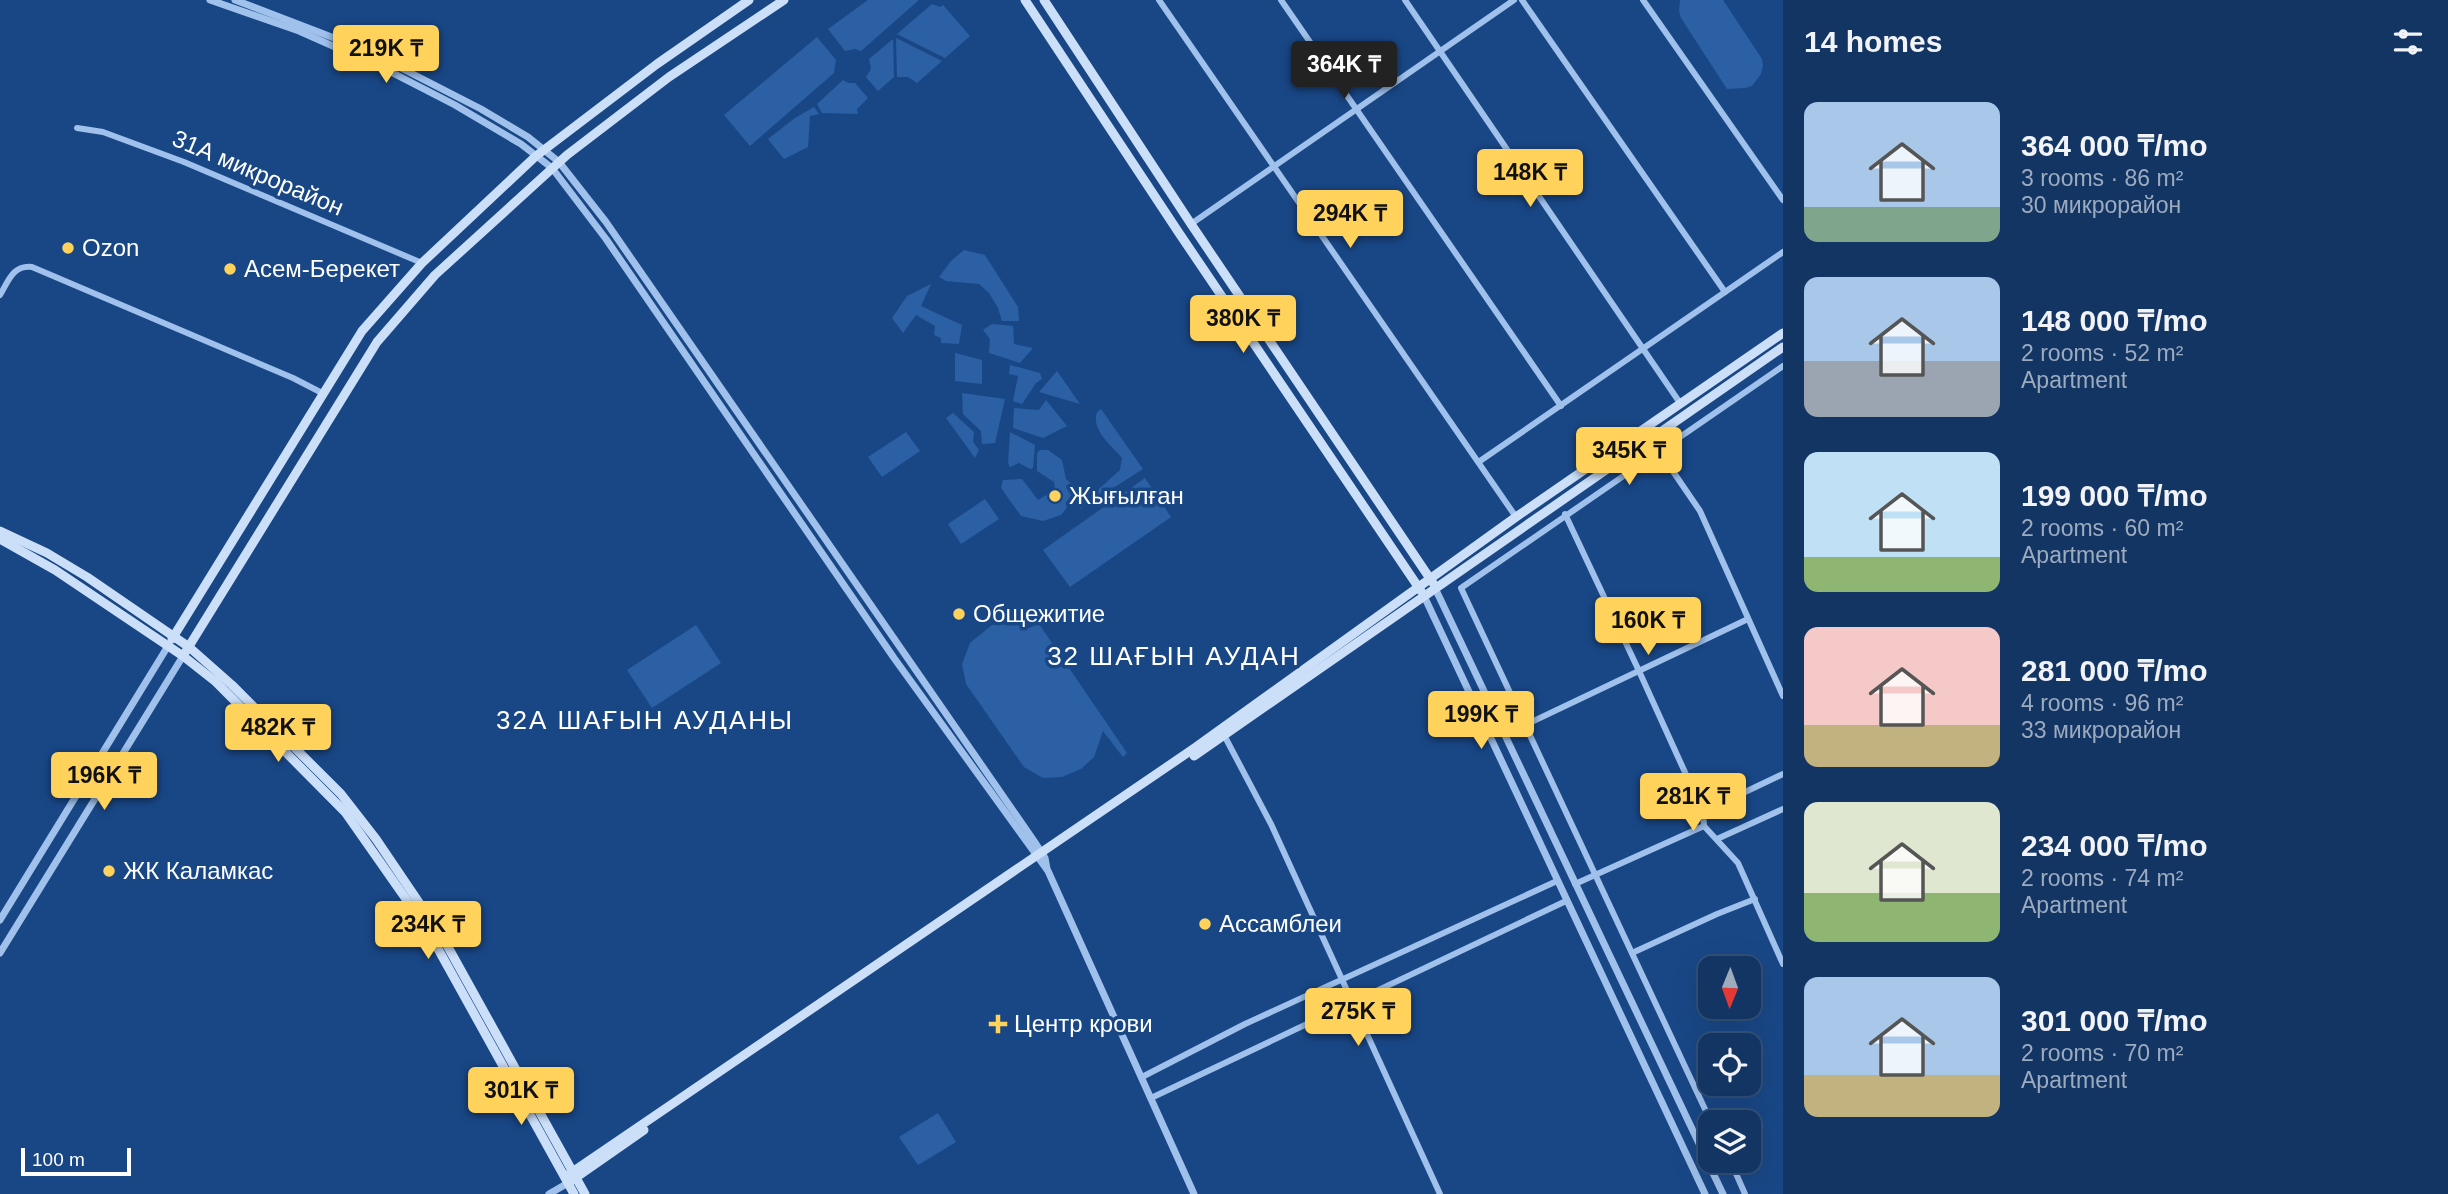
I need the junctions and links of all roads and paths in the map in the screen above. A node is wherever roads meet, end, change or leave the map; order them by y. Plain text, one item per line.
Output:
1 (210, 0) edge
2 (235, 0) edge
3 (750, 0) edge
4 (784, 0) edge
5 (1026, 0) edge
6 (1044, 0) edge
7 (1159, 0) edge
8 (1281, 0) edge
9 (1405, 0) edge
10 (1514, 0) edge
11 (1522, 0) edge
12 (1643, 0) edge
13 (1439, 52) junction
14 (1356, 109) junction
15 (77, 128) dead end
16 (545, 150) junction
17 (536, 156) junction
18 (555, 165) junction
19 (1275, 167) junction
20 (1783, 200) edge
21 (1191, 224) junction
22 (1783, 252) edge
23 (422, 262) junction
24 (435, 275) junction
25 (1725, 292) junction
26 (0, 295) edge
27 (1783, 334) edge
28 (1783, 347) edge
29 (1642, 350) junction
30 (1783, 366) edge
31 (324, 394) junction
32 (1679, 403) junction
33 (1561, 406) junction
34 (1659, 451) junction
35 (1479, 461) junction
36 (1565, 514) junction
37 (1516, 517) junction
38 (0, 531) edge
39 (0, 539) edge
40 (1478, 559) junction
41 (1485, 570) junction
42 (1430, 579) junction
43 (1419, 587) junction
44 (1436, 588) junction
45 (1424, 596) junction
46 (1748, 619) junction
47 (174, 636) junction
48 (168, 646) junction
49 (189, 647) junction
50 (183, 656) junction
51 (1639, 671) junction
52 (1783, 696) edge
53 (1525, 725) junction
54 (1224, 735) junction
55 (1783, 774) edge
56 (1783, 809) edge
57 (1703, 813) junction
58 (1704, 826) junction
59 (1717, 839) junction
60 (1040, 857) junction
61 (1596, 876) junction
62 (1557, 881) junction
63 (1575, 884) junction
64 (1755, 899) junction
65 (1566, 901) junction
66 (0, 920) edge
67 (0, 953) edge
68 (1632, 953) junction
69 (1783, 964) edge
70 (1342, 982) junction
71 (1352, 1004) junction
72 (1142, 1077) junction
73 (1151, 1098) junction
74 (1706, 1110) edge
75 (1736, 1173) edge
76 (570, 1177) junction
77 (551, 1193) edge
78 (574, 1194) edge
79 (585, 1194) edge
80 (1194, 1194) edge
81 (1440, 1194) edge
82 (1706, 1194) edge
83 (1723, 1194) edge
84 (1745, 1194) edge

1 - 17 street
2 - 16 street
3 - 16 main road
4 - 18 main road
5 - 43 main road
6 - 21 main road
7 - 19 street
8 - 14 street
9 - 13 street
10 - 13 street
11 - 25 street
12 - 20 street
13 - 14 street
13 - 29 street
14 - 19 street
14 - 33 street
15 - 23 street, 31А микрорайон
16 - 17 main road
16 - 18 street
17 - 18 street
17 - 23 main road
18 - 24 main road
18 - 60 street
19 - 21 street
19 - 35 street
21 - 42 main road
22 - 25 street
23 - 24 main road
23 - 31 main road
24 - 49 main road
25 - 29 street
26 - 31 street
27 - 32 main road
28 - 40 main road
29 - 32 street
29 - 33 street
30 - 34 street
31 - 47 main road
32 - 37 main road
33 - 35 street
34 - 36 street
34 - 46 street
35 - 37 street
36 - 41 street
36 - 51 street
37 - 42 main road
38 - 47 main road
39 - 48 main road
40 - 41 street
40 - 44 main road
41 - 53 street
42 - 43 main road
42 - 44 main road
43 - 45 main road
43 - 60 main road
44 - 45 main road
44 - 63 street
45 - 54 main road
45 - 62 street
46 - 51 street
46 - 52 street
47 - 48 main road
47 - 49 main road
48 - 50 main road
48 - 66 street
49 - 50 main road
49 - 76 main road
50 - 67 street
50 - 76 main road
51 - 53 street
51 - 57 street
53 - 61 street
54 - 60 main road
54 - 70 street
55 - 57 street
56 - 59 street
57 - 58 street
58 - 59 street
58 - 61 street
59 - 64 street
60 - 72 street
60 - 76 main road
61 - 63 street
61 - 68 street
62 - 65 street
62 - 70 street
63 - 83 street
64 - 68 street
64 - 69 street
65 - 71 street
65 - 82 street
68 - 74 street
70 - 71 street
70 - 72 street
71 - 73 street
71 - 81 street
72 - 73 street
73 - 80 street
75 - 84 street
76 - 77 street
76 - 78 main road
76 - 79 main road

